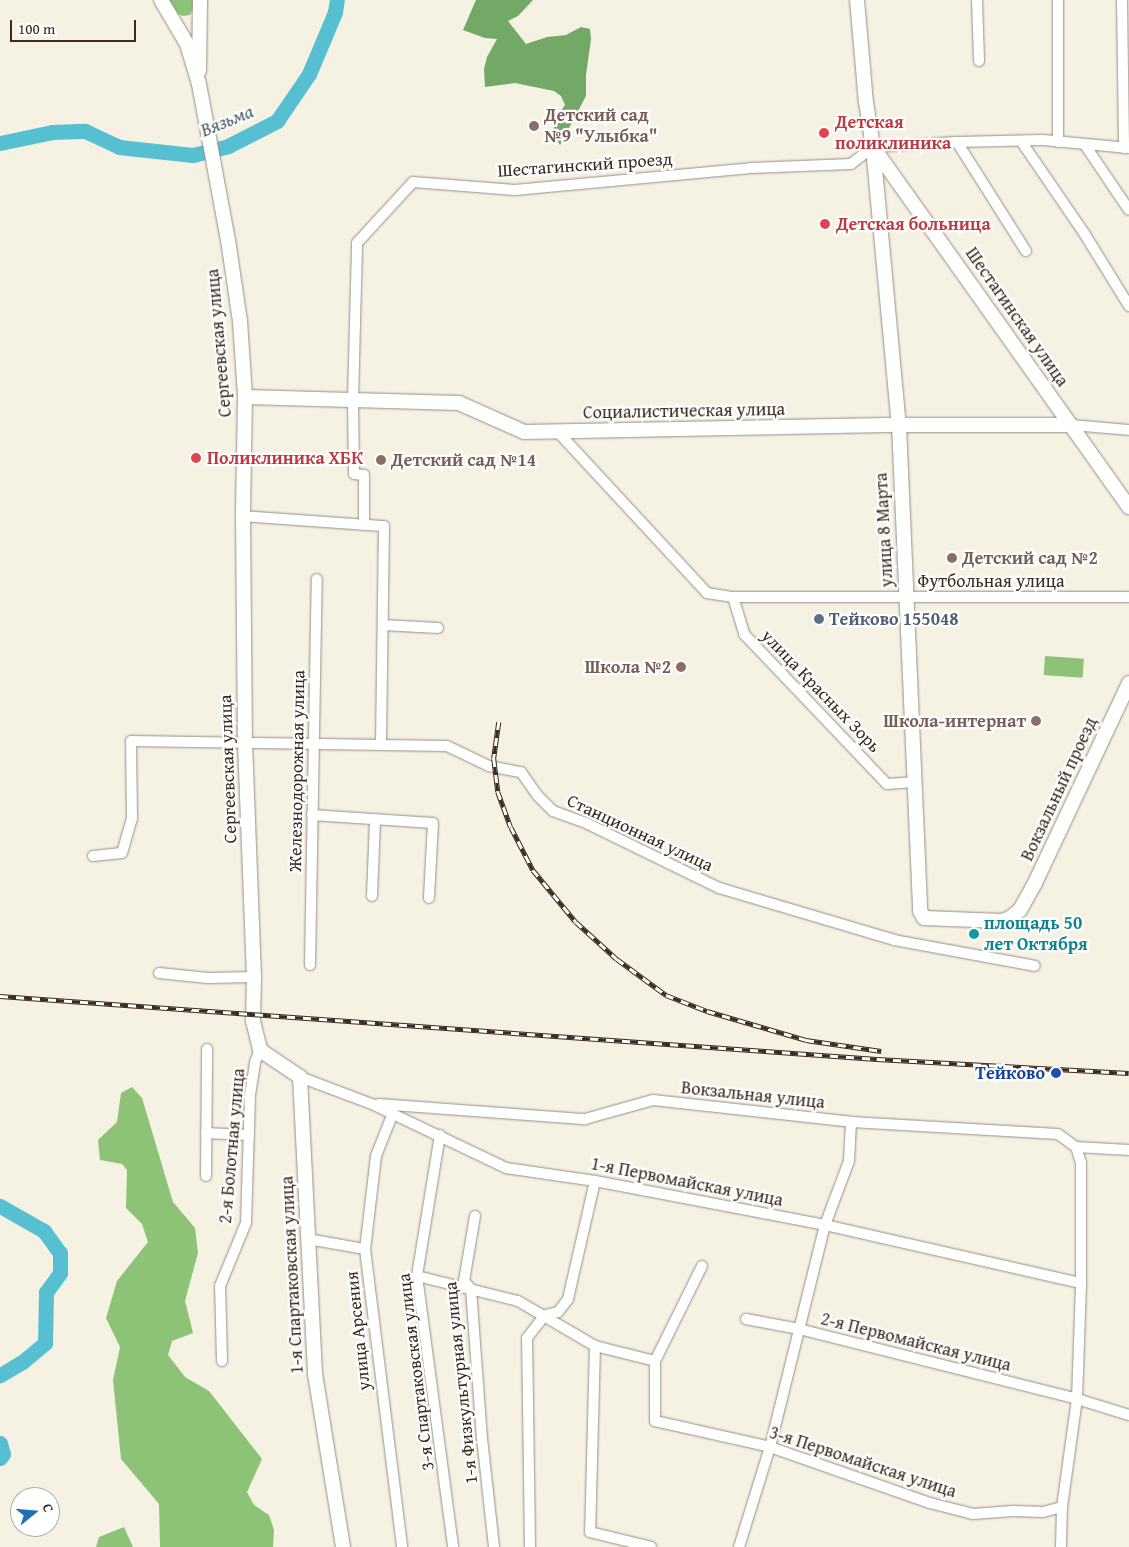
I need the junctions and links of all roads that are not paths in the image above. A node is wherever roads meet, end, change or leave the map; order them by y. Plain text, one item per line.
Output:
1 (161, 0) edge
2 (200, 0) edge
3 (857, 0) edge
4 (977, 0) edge
5 (1058, 0) edge
6 (1122, 0) edge
7 (200, 23) junction
8 (180, 30) junction
9 (979, 61) dead end
10 (199, 84) junction
11 (1021, 140) junction
12 (957, 142) junction
13 (1058, 142) junction
14 (1085, 145) junction
15 (873, 147) junction
16 (1126, 148) edge
17 (1129, 210) edge
18 (1026, 251) dead end
19 (1129, 306) edge
20 (245, 397) junction
21 (353, 400) junction
22 (1071, 425) junction
23 (899, 426) junction
24 (1129, 430) edge
25 (556, 431) junction
26 (1129, 507) edge
27 (243, 516) junction
28 (364, 524) junction
29 (316, 579) dead end
30 (733, 597) junction
31 (906, 597) junction
32 (1129, 597) edge
33 (383, 625) junction
34 (438, 628) dead end
35 (1129, 683) edge
36 (244, 743) junction
37 (313, 744) junction
38 (381, 744) junction
39 (914, 782) junction
40 (312, 815) junction
41 (375, 820) junction
42 (93, 856) dead end
43 (372, 896) dead end
44 (429, 898) dead end
45 (920, 911) joint
46 (310, 964) dead end
47 (1034, 966) dead end
48 (160, 973) dead end
49 (254, 977) junction
50 (207, 1049) dead end
51 (260, 1050) junction
52 (300, 1077) junction
53 (372, 1104) junction
54 (393, 1113) junction
55 (851, 1122) junction
56 (206, 1133) junction
57 (440, 1135) junction
58 (248, 1136) junction
59 (1076, 1147) junction
60 (1129, 1150) edge
61 (206, 1176) dead end
62 (595, 1181) junction
63 (475, 1216) dead end
64 (825, 1224) junction
65 (308, 1239) junction
66 (365, 1249) junction
67 (702, 1266) dead end
68 (417, 1276) junction
69 (1081, 1283) junction
70 (471, 1289) junction
71 (546, 1315) junction
72 (746, 1319) dead end
73 (799, 1329) junction
74 (594, 1346) junction
75 (222, 1361) dead end
76 (655, 1361) junction
77 (1077, 1399) junction
78 (1129, 1415) edge
79 (770, 1446) junction
80 (1062, 1507) junction
81 (343, 1547) edge
82 (402, 1547) edge
83 (453, 1547) edge
84 (494, 1547) edge
85 (530, 1547) edge
86 (651, 1547) edge
87 (739, 1547) edge
88 (1062, 1547) edge

1 - 8 street
2 - 7 street
3 - 15 street, Шестагинская улица
4 - 9 street
5 - 13 street
6 - 16 street
7 - 8 street
7 - 10 street
8 - 10 street
10 - 20 street, Сергеевская улица
11 - 12 street
11 - 13 street
11 - 19 street
12 - 15 street
12 - 18 street
13 - 14 street
14 - 16 street
14 - 17 street
15 - 21 street, Шестагинский проезд
15 - 22 street, Шестагинская улица
15 - 23 street, улица 8 Марта
20 - 21 street, Социалистическая улица
20 - 27 street, Сергеевская улица
21 - 25 street, Социалистическая улица
21 - 28 street
22 - 23 street, Социалистическая улица
22 - 24 street, Социалистическая улица
22 - 26 street, Шестагинская улица
23 - 25 street, Социалистическая улица
23 - 31 street, улица 8 Марта
25 - 30 street
27 - 28 street
27 - 36 street, Сергеевская улица
28 - 33 street
29 - 37 street, Железнодорожная улица
30 - 31 street, Футбольная улица
30 - 39 street, улица Красных Зорь
31 - 32 street, Футбольная улица
31 - 39 street, улица 8 Марта
33 - 34 street
33 - 38 street
35 - 45 street, Вокзальный проезд
36 - 37 street, Станционная улица
36 - 42 street, Станционная улица
36 - 49 street, Сергеевская улица
37 - 38 street, Станционная улица
37 - 40 street, Железнодорожная улица
38 - 47 street, Станционная улица
39 - 45 street, улица 8 Марта
40 - 41 street
40 - 46 street, Железнодорожная улица
41 - 43 street
41 - 44 street
48 - 49 street
49 - 51 street, Сергеевская улица
50 - 56 street
51 - 52 street
51 - 58 street, 2-я Болотная улица
52 - 53 street, 1-я Первомайская улица
52 - 65 street, 1-я Спартаковская улица
53 - 54 street, 1-я Первомайская улица
53 - 55 street, Вокзальная улица
54 - 57 street, 1-я Первомайская улица
54 - 66 street, улица Арсения
55 - 59 street, Вокзальная улица
55 - 64 street
56 - 58 street
56 - 61 street
57 - 62 street, 1-я Первомайская улица
57 - 68 street, 3-я Спартаковская улица
58 - 75 street, 2-я Болотная улица
59 - 60 street, Вокзальная улица
59 - 69 street
62 - 64 street, 1-я Первомайская улица
62 - 71 street
63 - 70 street, 1-я Физкультурная улица
64 - 69 street, 1-я Первомайская улица
64 - 73 street
65 - 66 street
65 - 81 street, 1-я Спартаковская улица
66 - 82 street, улица Арсения
67 - 76 street
68 - 70 street
68 - 83 street, 3-я Спартаковская улица
69 - 77 street
70 - 71 street
70 - 84 street, 1-я Физкультурная улица
71 - 74 street
71 - 85 street
72 - 73 street, 2-я Первомайская улица
73 - 77 street, 2-я Первомайская улица
73 - 79 street
74 - 76 street
74 - 86 street
76 - 79 street, 3-я Первомайская улица
77 - 78 street, 2-я Первомайская улица
77 - 80 street
79 - 80 street, 3-я Первомайская улица
79 - 87 street
80 - 88 street

